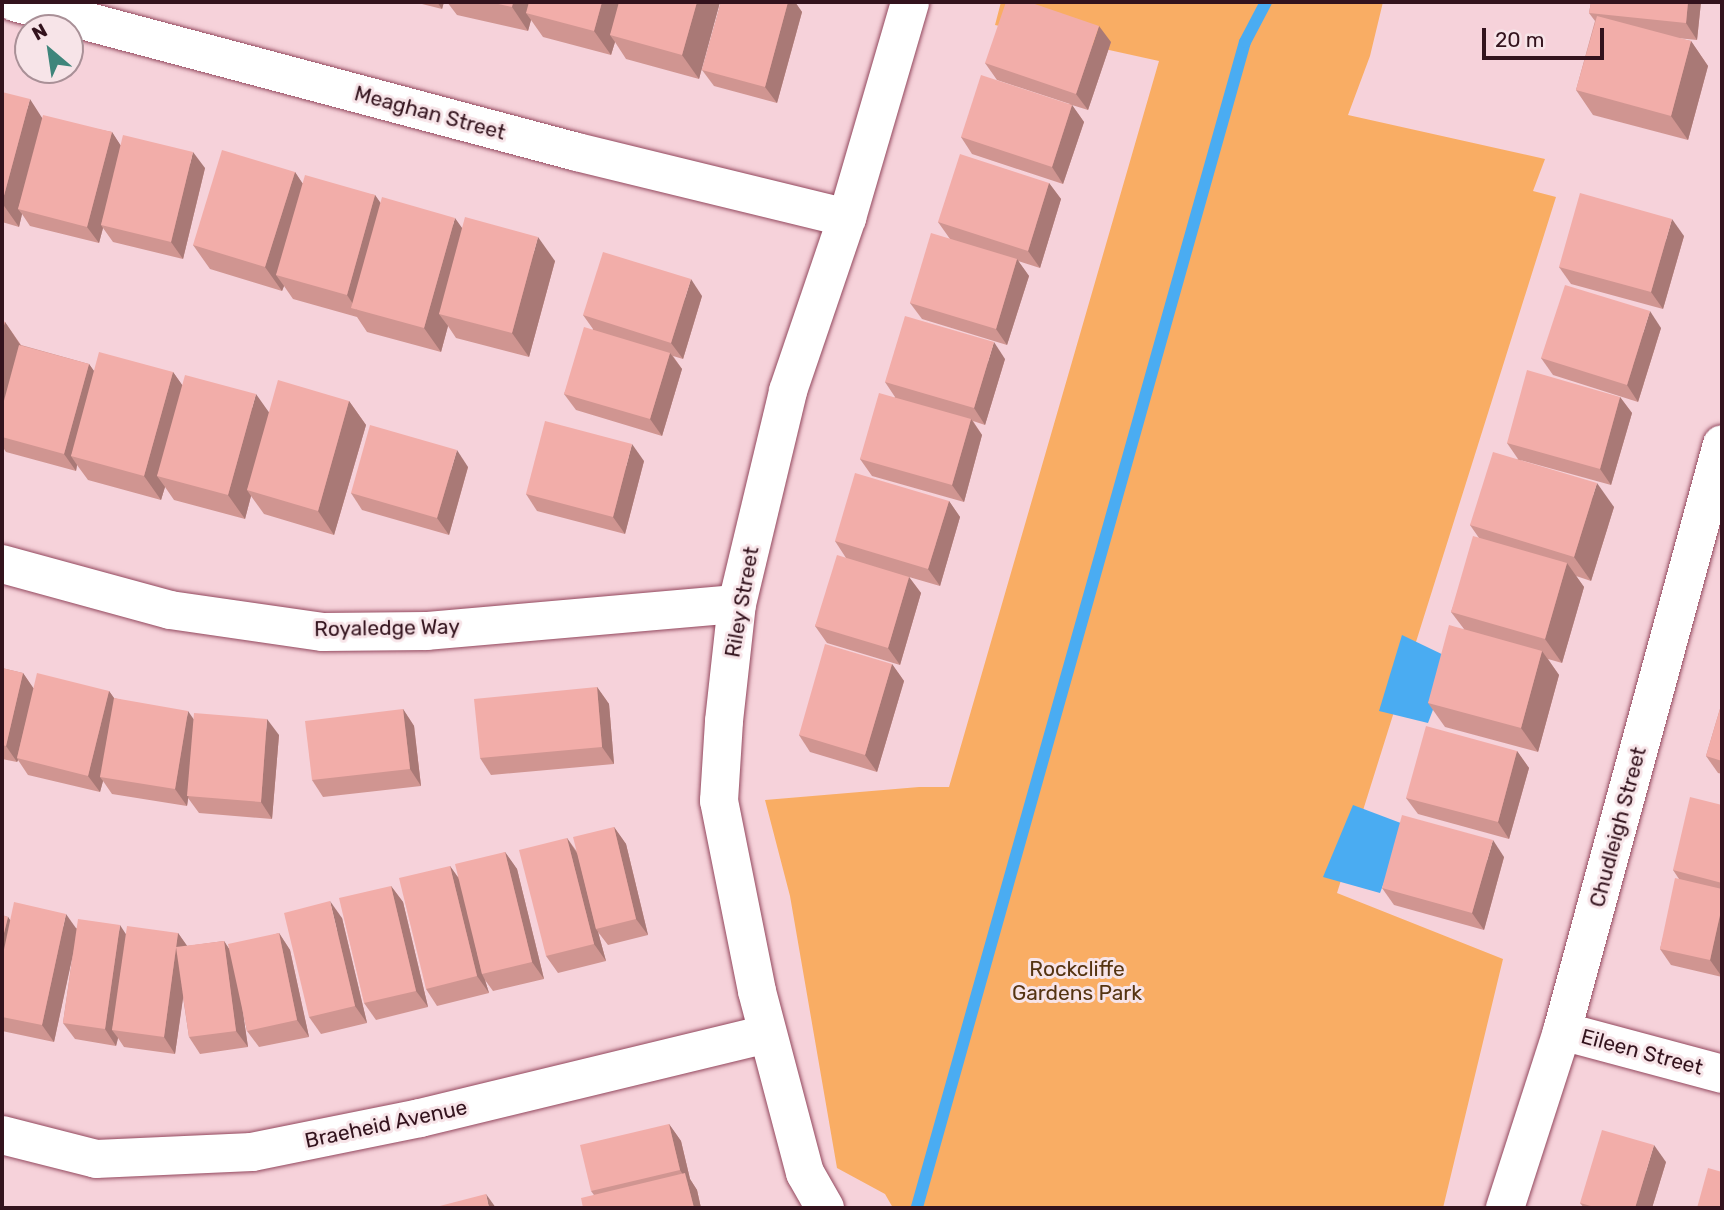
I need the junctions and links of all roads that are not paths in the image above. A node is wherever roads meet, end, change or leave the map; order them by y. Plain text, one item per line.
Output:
1 (14, 2) edge
2 (909, 2) edge
3 (847, 218) junction
4 (1722, 444) edge
5 (1713, 514) edge
6 (2, 564) edge
7 (737, 604) junction
8 (1562, 1031) junction
9 (766, 1034) junction
10 (1722, 1073) edge
11 (2, 1135) edge
12 (825, 1208) edge
13 (1505, 1208) edge

1 - 3 street, Meaghan Street
2 - 3 street, Riley Street
3 - 7 street, Riley Street
4 - 5 street, Chudleigh Street
5 - 8 street, Chudleigh Street
6 - 7 street, Royaledge Way
7 - 9 street, Riley Street
8 - 10 street, Eileen Street
8 - 13 street, Chudleigh Street
9 - 11 street, Braeheid Avenue
9 - 12 street, Riley Street

